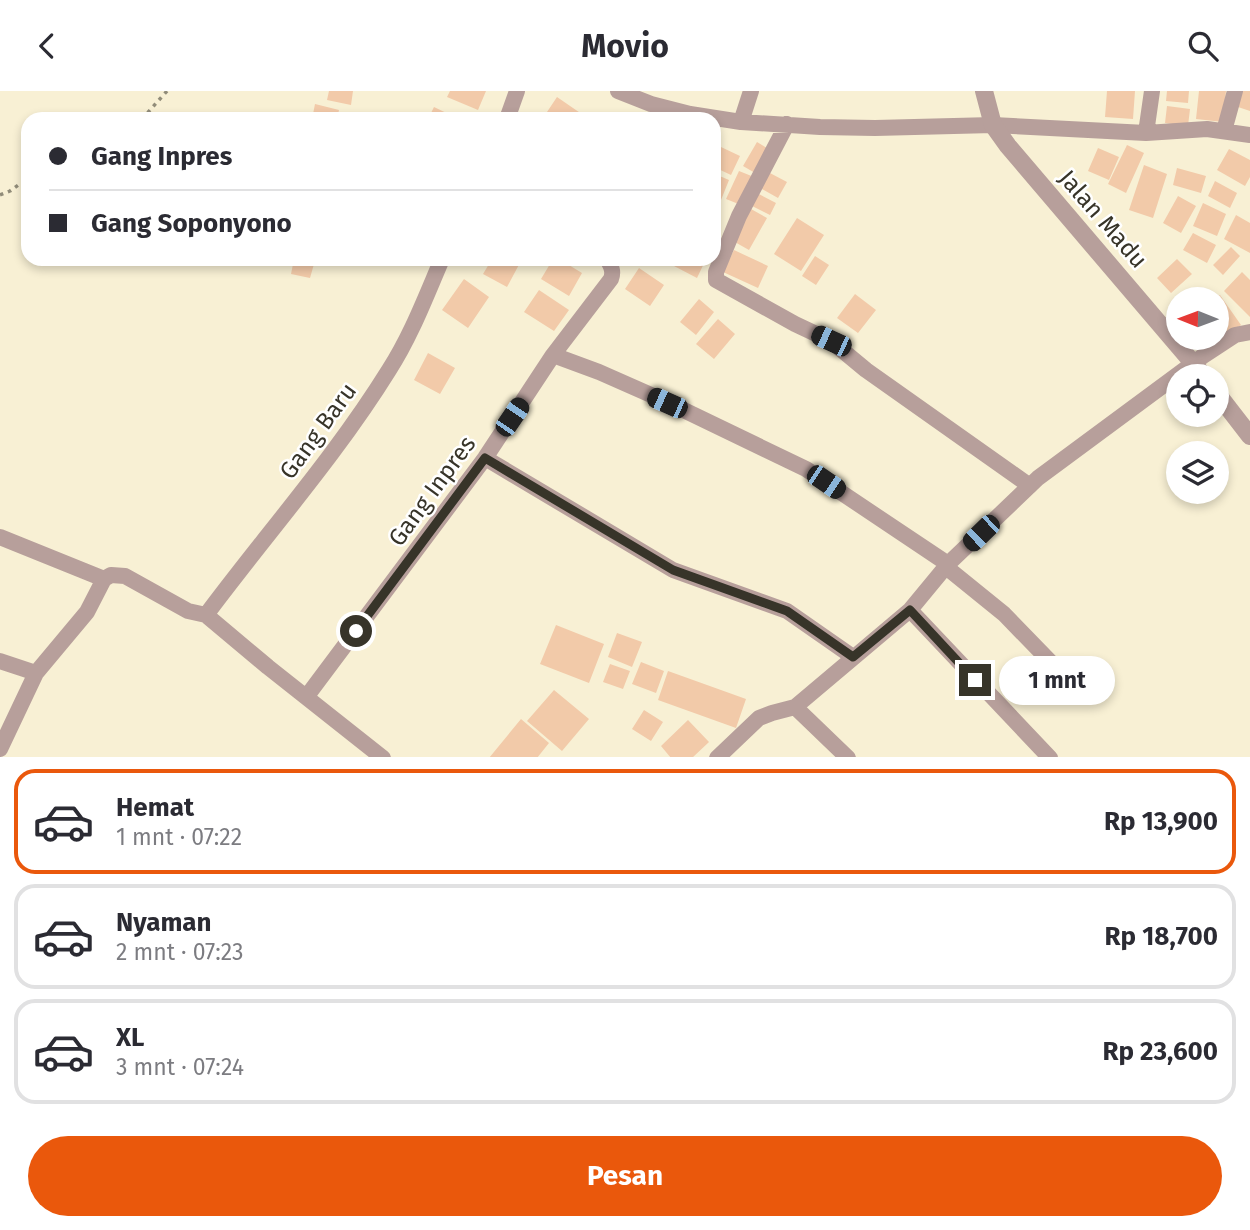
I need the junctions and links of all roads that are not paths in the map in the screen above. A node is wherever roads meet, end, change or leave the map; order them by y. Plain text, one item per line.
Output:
1 (517, 91) edge
2 (618, 91) edge
3 (751, 91) edge
4 (984, 91) edge
5 (1152, 91) edge
6 (1235, 91) edge
7 (510, 112) edge
8 (682, 112) edge
9 (721, 119) edge
10 (741, 122) junction
11 (787, 124) junction
12 (993, 125) junction
13 (1224, 131) junction
14 (1146, 133) junction
15 (1250, 135) edge
16 (721, 260) edge
17 (439, 266) edge
18 (719, 266) edge
19 (610, 267) edge
20 (1250, 332) edge
21 (554, 355) junction
22 (1194, 364) edge
23 (1205, 364) edge
24 (1166, 392) edge
25 (1229, 409) edge
26 (1250, 436) edge
27 (485, 458) junction
28 (1030, 485) junction
29 (0, 537) edge
30 (947, 565) junction
31 (104, 579) junction
32 (910, 610) junction
33 (206, 615) junction
34 (853, 657) junction
35 (0, 661) edge
36 (36, 673) junction
37 (1069, 681) dead end
38 (307, 696) junction
39 (795, 707) junction
40 (0, 749) edge
41 (382, 757) edge
42 (718, 757) edge
43 (847, 757) edge
44 (1049, 757) edge

1 - 7 street
2 - 8 street
3 - 10 street
4 - 12 street
5 - 14 street
6 - 13 street
9 - 10 street
10 - 11 street
11 - 12 street
11 - 16 street
12 - 14 street
12 - 22 street, Jalan Madu
13 - 14 street
13 - 15 street
17 - 33 street, Gang Baru
18 - 28 street
19 - 21 street, Gang Inpres
20 - 23 street
21 - 27 street, Gang Inpres
21 - 30 street
24 - 28 street
25 - 26 street
27 - 34 street
27 - 38 street, Gang Inpres
28 - 30 street
29 - 31 street
30 - 32 street
30 - 37 street
31 - 33 street
31 - 36 street
32 - 34 street
32 - 44 street
33 - 38 street
34 - 39 street
35 - 36 street
36 - 40 street
38 - 41 street
39 - 42 street
39 - 43 street

